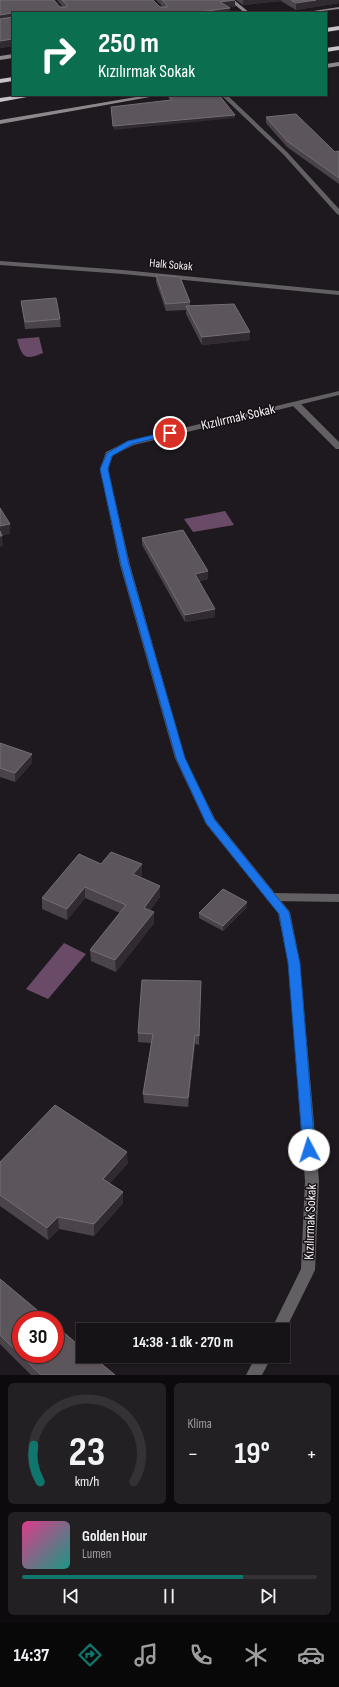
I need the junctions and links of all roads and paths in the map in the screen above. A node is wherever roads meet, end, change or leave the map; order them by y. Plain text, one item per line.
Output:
1 (231, 0) edge
2 (339, 8) edge
3 (247, 12) edge
4 (313, 12) edge
5 (339, 28) edge
6 (327, 30) edge
7 (339, 48) edge
8 (327, 50) edge
9 (12, 56) edge
10 (0, 58) edge
11 (339, 64) edge
12 (327, 66) edge
13 (12, 79) edge
14 (0, 81) edge
15 (28, 96) edge
16 (152, 96) edge
17 (225, 96) edge
18 (0, 100) edge
19 (0, 122) edge
20 (339, 213) edge
21 (0, 263) edge
22 (339, 294) edge
23 (339, 393) edge
24 (296, 404) junction
25 (339, 447) edge
26 (271, 897) junction
27 (339, 898) edge
28 (282, 1323) edge
29 (260, 1363) edge
30 (254, 1375) edge

1 - 3 main road
2 - 4 main road
5 - 6 highway
7 - 8 highway
9 - 10 main road
11 - 12 main road
13 - 14 highway
15 - 18 highway
16 - 19 main road
17 - 20 street
21 - 22 street, Halk Sokak
23 - 24 street, Kızılırmak Sokak
24 - 25 street
24 - 26 street, Kızılırmak Sokak
26 - 27 street
26 - 28 street, Kızılırmak Sokak
29 - 30 street

